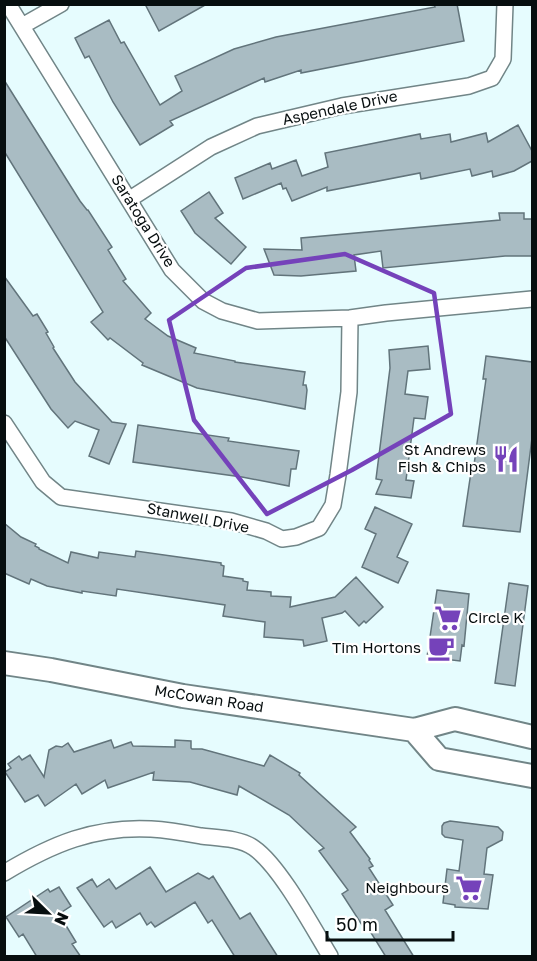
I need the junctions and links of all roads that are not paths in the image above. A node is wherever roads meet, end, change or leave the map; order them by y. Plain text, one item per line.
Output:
1 (8, 4) edge
2 (62, 4) edge
3 (505, 4) edge
4 (22, 26) junction
5 (130, 199) junction
6 (532, 299) edge
7 (350, 318) junction
8 (4, 423) edge
9 (4, 663) edge
10 (414, 730) junction
11 (532, 737) edge
12 (532, 776) edge
13 (4, 873) edge
14 (330, 957) edge

1 - 4 street, Saratoga Drive
2 - 4 street
3 - 5 street, Aspendale Drive
4 - 5 street, Saratoga Drive
5 - 7 street, Saratoga Drive
6 - 7 street, Saratoga Drive
7 - 8 street, Stanwell Drive
9 - 10 main road, McCowan Road
10 - 11 main road, McCowan Road
10 - 12 main road
13 - 14 street

